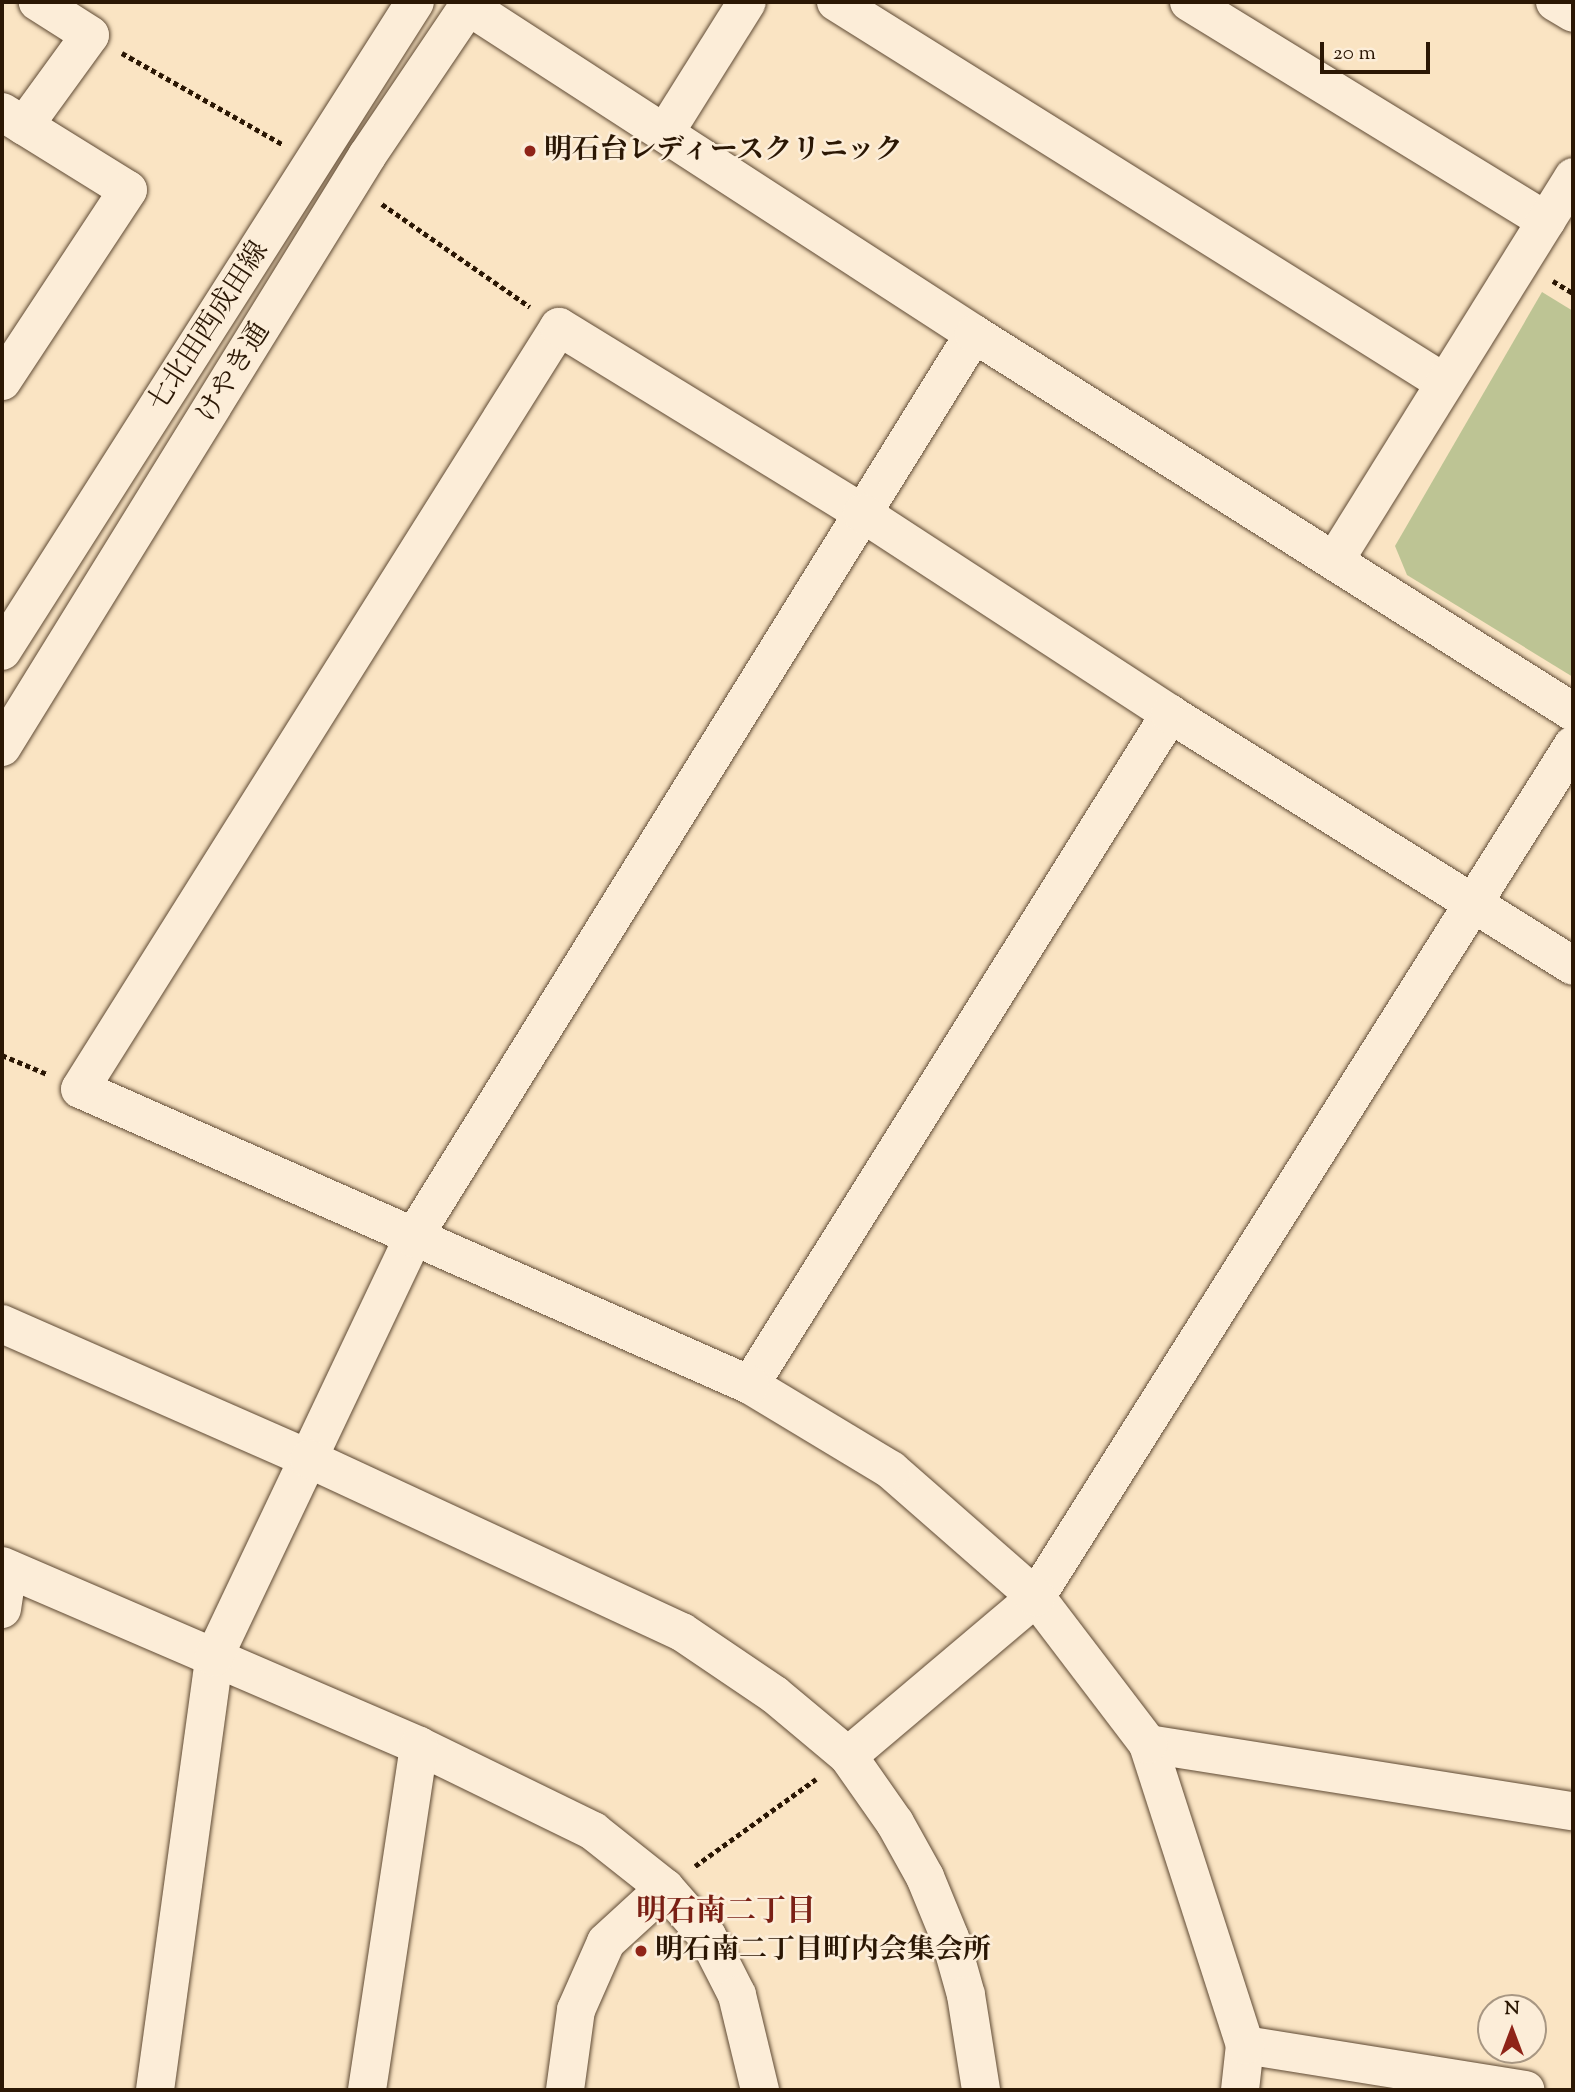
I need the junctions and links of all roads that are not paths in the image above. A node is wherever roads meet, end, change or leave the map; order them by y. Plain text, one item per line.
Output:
1 (38, 2) edge
2 (415, 2) edge
3 (747, 2) edge
4 (836, 2) edge
5 (1189, 2) edge
6 (1555, 2) edge
7 (470, 4) edge
8 (1573, 13) edge
9 (13, 119) edge
10 (666, 131) junction
11 (1573, 177) edge
12 (1546, 221) junction
13 (974, 334) junction
14 (2, 381) edge
15 (1445, 383) junction
16 (863, 513) junction
17 (1335, 560) junction
18 (2, 651) edge
19 (1573, 712) edge
20 (1170, 714) junction
21 (1573, 745) edge
22 (2, 747) edge
23 (1474, 902) junction
24 (1573, 966) edge
25 (413, 1238) junction
26 (2, 1324) edge
27 (750, 1385) junction
28 (309, 1459) junction
29 (5, 1568) edge
30 (1036, 1597) junction
31 (2, 1609) edge
32 (214, 1657) junction
33 (1148, 1744) junction
34 (419, 1746) junction
35 (848, 1756) junction
36 (1573, 1811) edge
37 (665, 1888) junction
38 (1245, 2045) junction
39 (155, 2090) edge
40 (367, 2090) edge
41 (565, 2090) edge
42 (760, 2090) edge
43 (981, 2090) edge
44 (1240, 2090) edge
45 (1525, 2090) edge

1 - 9 street
2 - 18 street, 七北田西成田線
3 - 10 street
4 - 15 street
5 - 12 street
6 - 8 street
7 - 10 street
7 - 22 street, けやき通
9 - 14 street
10 - 13 street
11 - 12 street
12 - 15 street
13 - 16 street
13 - 17 street
15 - 17 street
16 - 20 street
16 - 25 street
16 - 25 street
17 - 19 street
20 - 23 street
20 - 27 street
21 - 23 street
23 - 24 street
23 - 30 street
25 - 27 street
25 - 28 street
26 - 28 street
27 - 30 street
28 - 32 street
28 - 35 street
29 - 31 street
29 - 32 street
30 - 33 street
30 - 35 street
32 - 34 street
32 - 39 street
33 - 36 street
33 - 38 street
34 - 37 street
34 - 40 street
35 - 43 street
37 - 41 street
37 - 42 street
38 - 44 street
38 - 45 street

